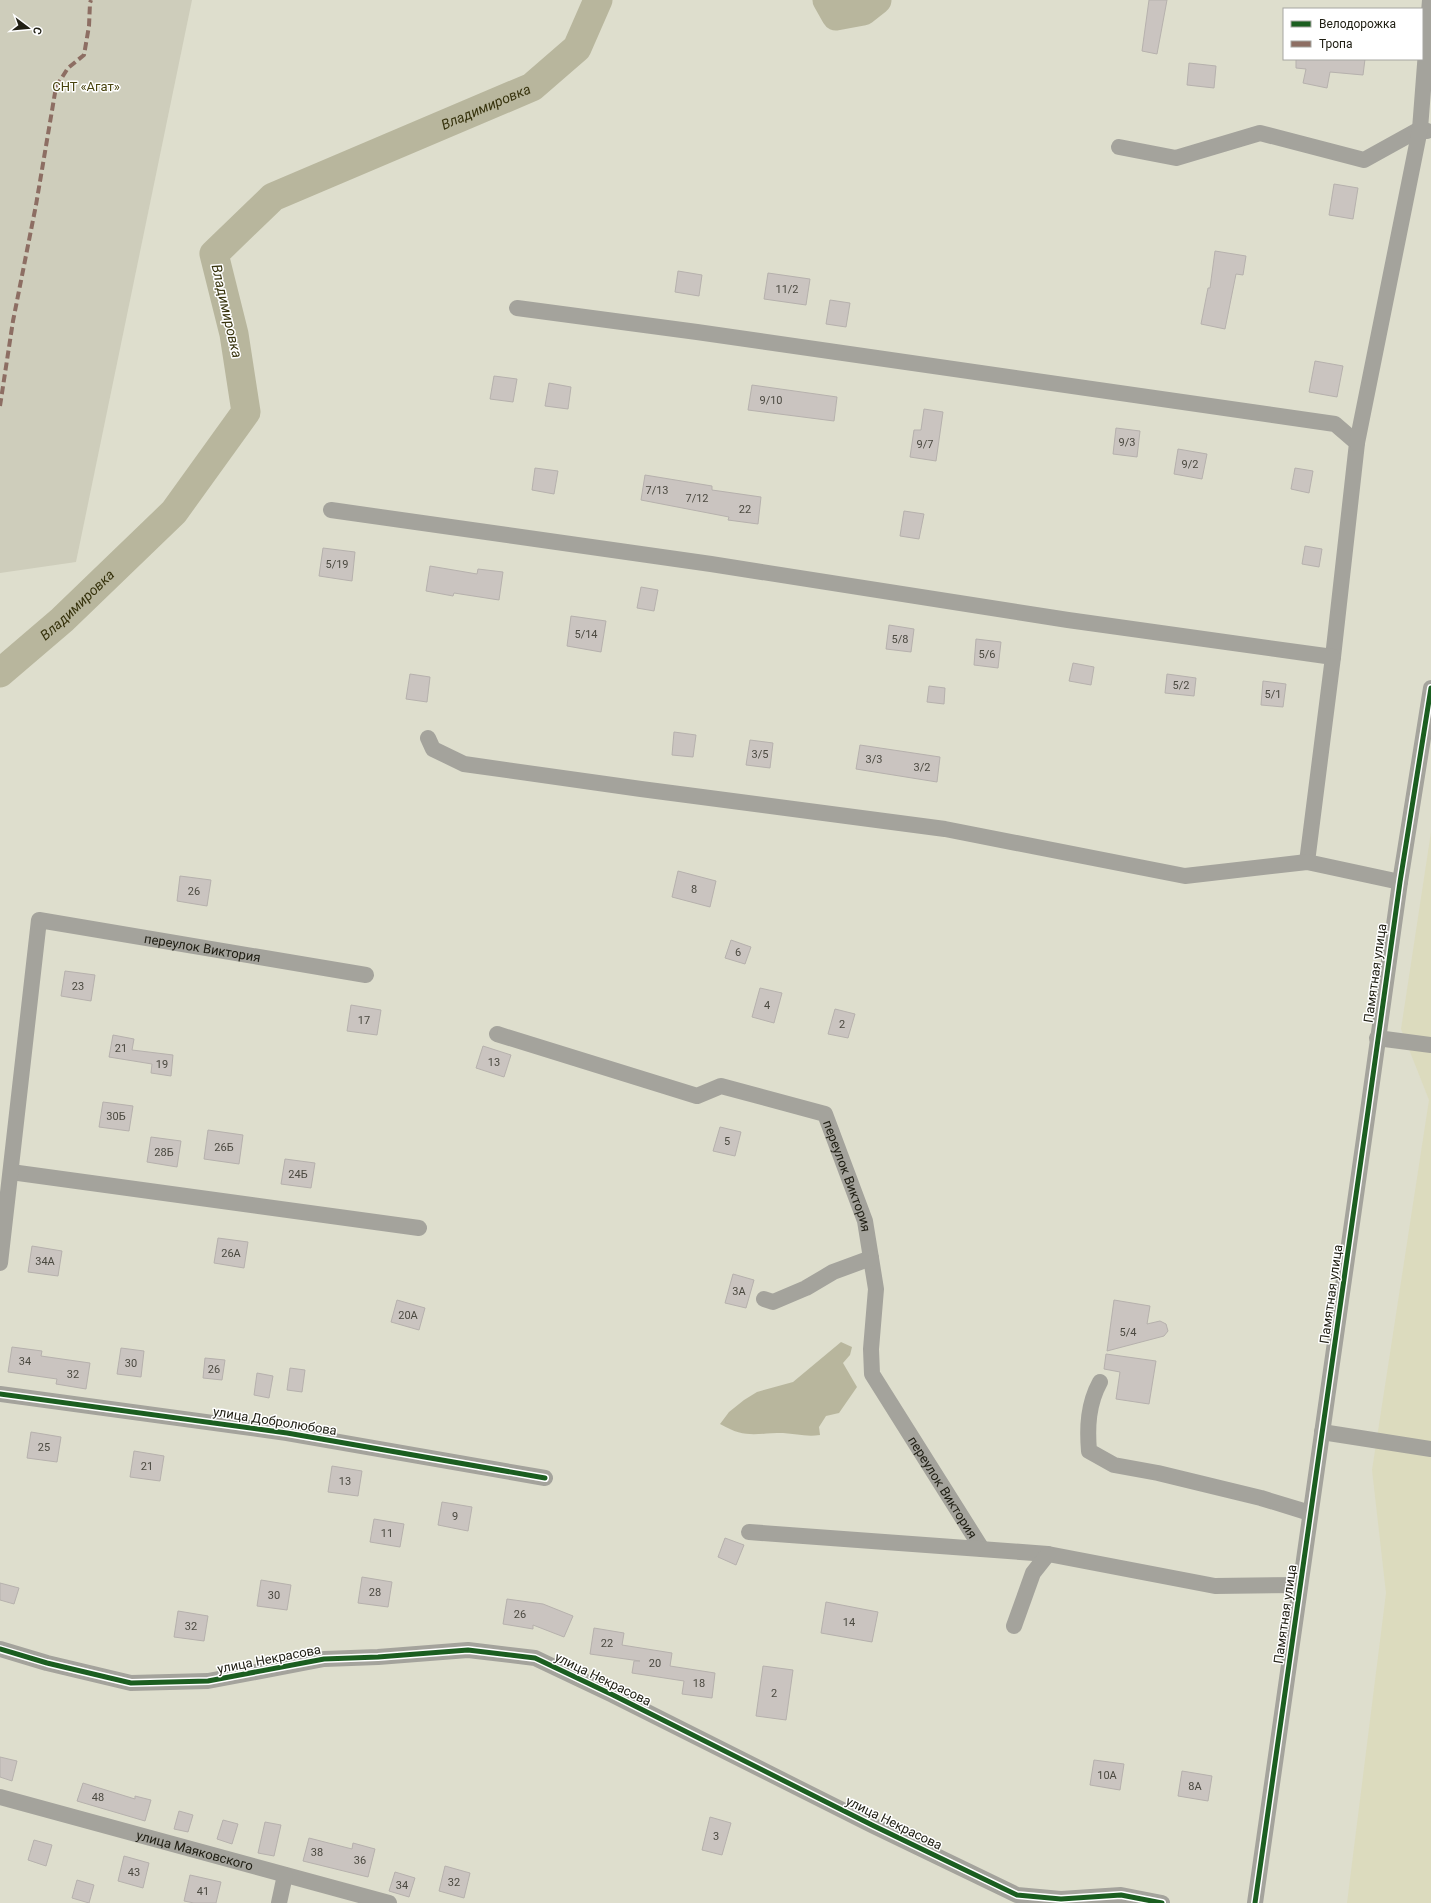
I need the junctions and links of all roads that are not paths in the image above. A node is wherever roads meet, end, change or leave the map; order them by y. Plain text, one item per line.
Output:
1 (1430, 0) edge
2 (1426, 130) edge
3 (1119, 147) dead end
4 (517, 308) dead end
5 (1357, 443) junction
6 (331, 510) dead end
7 (1333, 657) junction
8 (1431, 689) edge
9 (428, 738) dead end
10 (1307, 862) junction
11 (1400, 882) junction
12 (366, 975) dead end
13 (497, 1034) dead end
14 (1377, 1038) junction
15 (1431, 1045) edge
16 (10, 1172) junction
17 (419, 1228) dead end
18 (871, 1258) junction
19 (0, 1263) edge
20 (764, 1300) dead end
21 (1100, 1382) dead end
22 (0, 1394) edge
23 (1322, 1432) junction
24 (1431, 1449) edge
25 (545, 1478) dead end
26 (1310, 1513) junction
27 (749, 1532) dead end
28 (982, 1549) junction
29 (1048, 1554) junction
30 (1300, 1585) junction
31 (1014, 1626) dead end
32 (0, 1649) edge
33 (0, 1797) edge
34 (285, 1875) junction
35 (279, 1903) edge
36 (389, 1903) edge
37 (1162, 1903) edge
38 (1255, 1903) edge

1 - 2 street
2 - 3 street
2 - 5 street
4 - 5 street
5 - 7 street
6 - 7 street
7 - 10 street
8 - 11 street, Памятная улица
9 - 10 street
10 - 11 street
11 - 14 street, Памятная улица
12 - 16 street, переулок Виктория
13 - 18 street, переулок Виктория
14 - 15 street
14 - 23 street, Памятная улица
16 - 17 street
16 - 19 street
18 - 20 street
18 - 28 street, переулок Виктория
21 - 26 street
22 - 25 street, улица Добролюбова
23 - 24 street
23 - 26 street, Памятная улица
26 - 30 street, Памятная улица
27 - 28 street
28 - 29 street
29 - 30 street
29 - 31 street
30 - 38 street, Памятная улица
32 - 37 street, улица Некрасова
33 - 34 street, улица Маяковского
34 - 35 street
34 - 36 street, улица Маяковского

